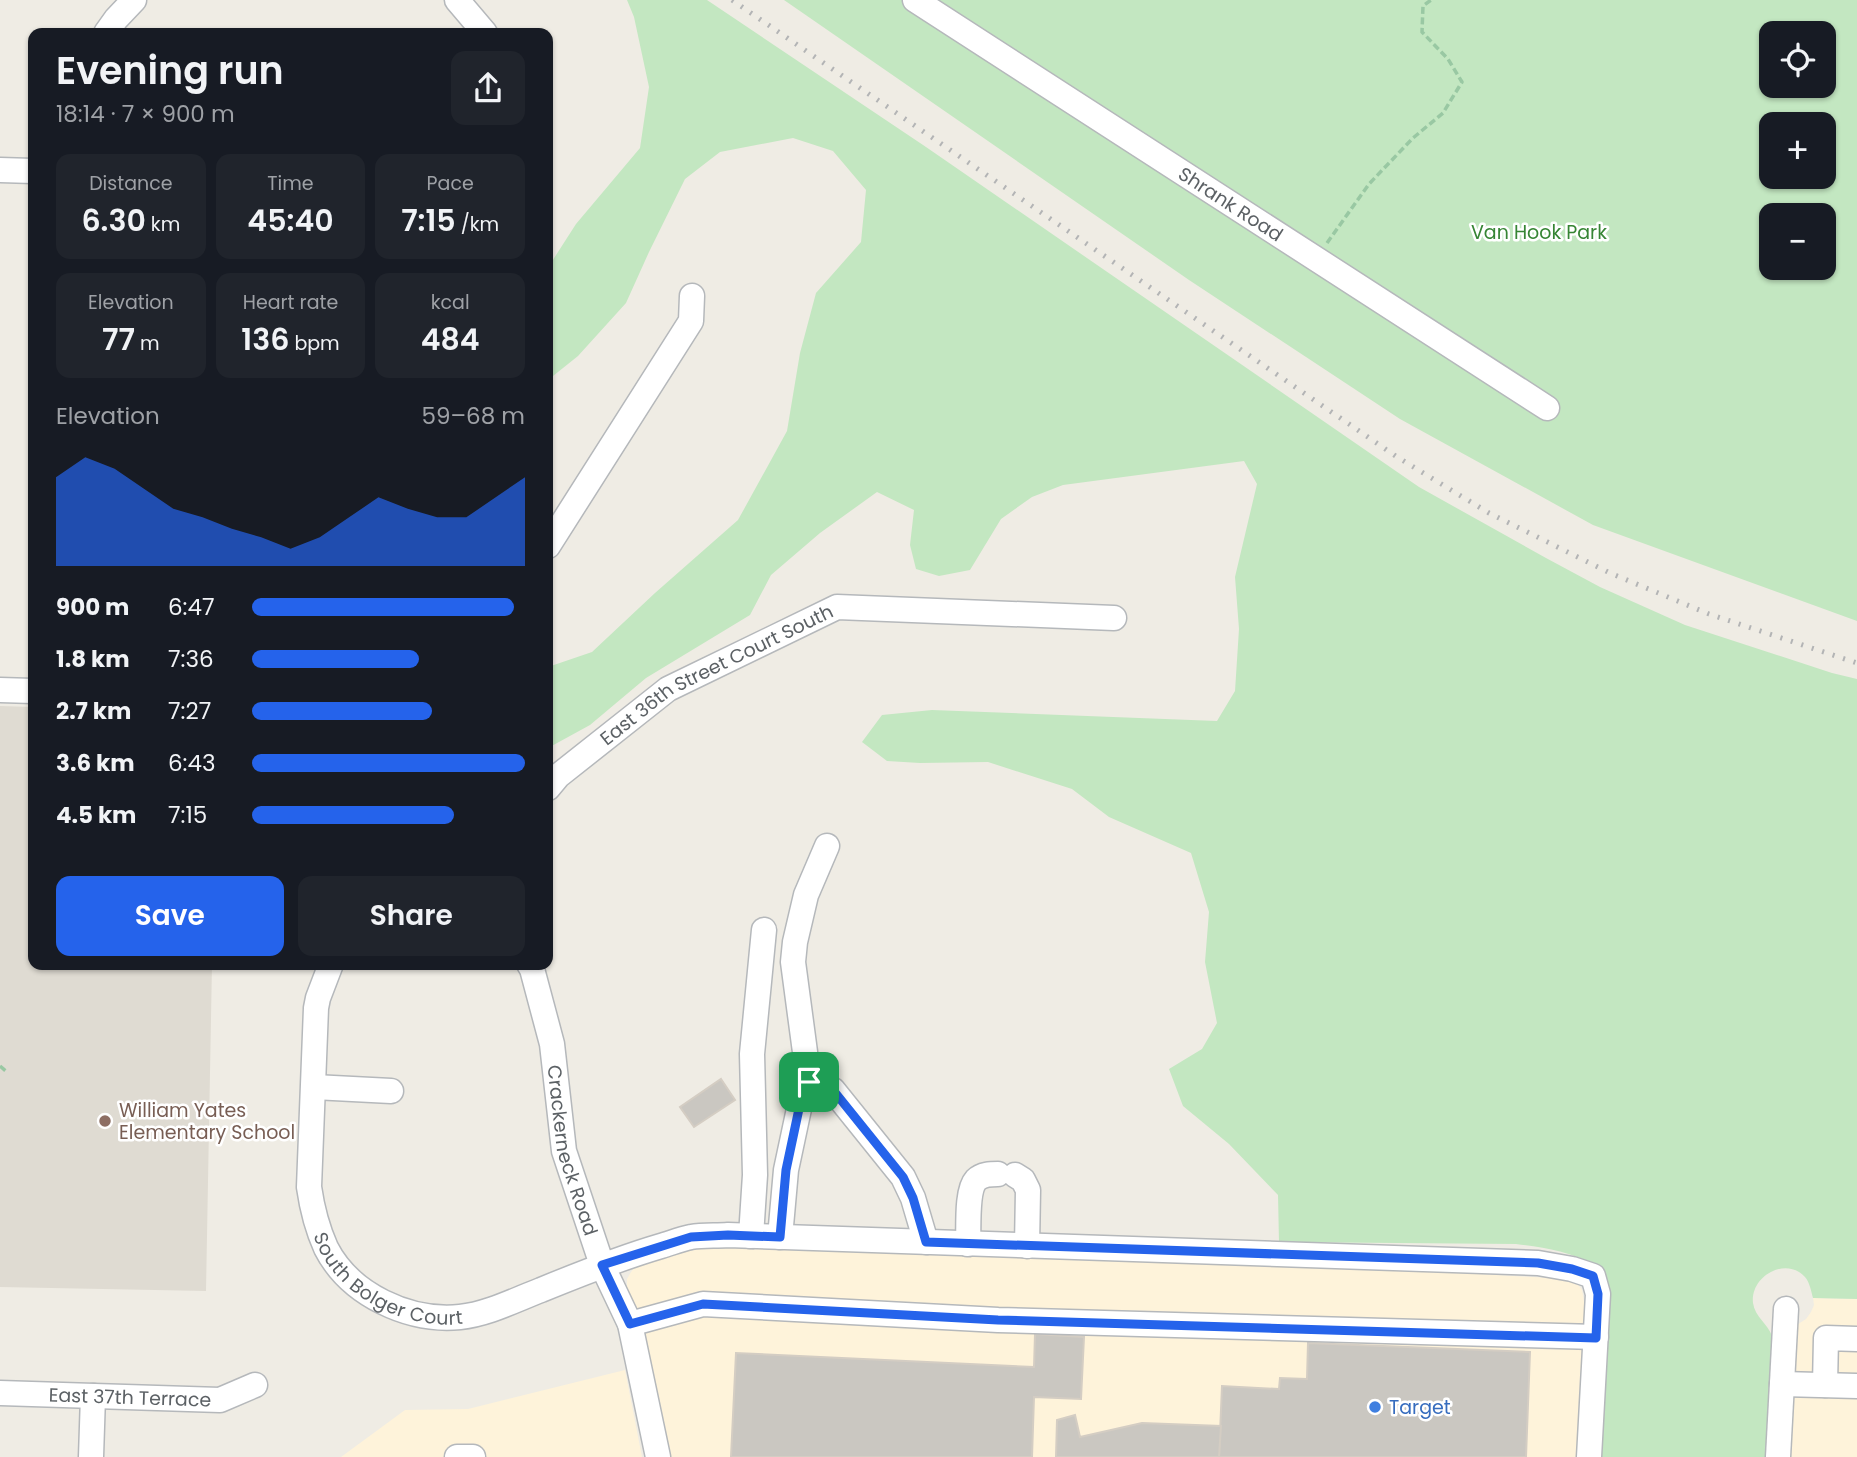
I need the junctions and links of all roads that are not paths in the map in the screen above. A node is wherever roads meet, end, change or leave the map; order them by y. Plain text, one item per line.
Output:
1 (134, 0) edge
2 (457, 0) edge
3 (915, 0) edge
4 (110, 28) edge
5 (481, 28) edge
6 (0, 170) edge
7 (28, 171) edge
8 (691, 296) dead end
9 (1547, 408) dead end
10 (553, 538) edge
11 (1114, 618) dead end
12 (0, 690) edge
13 (28, 691) edge
14 (553, 782) edge
15 (827, 846) dead end
16 (764, 930) dead end
17 (329, 970) edge
18 (533, 970) edge
19 (809, 1082) junction
20 (314, 1087) junction
21 (391, 1091) dead end
22 (751, 1236) junction
23 (780, 1237) junction
24 (926, 1242) junction
25 (968, 1244) junction
26 (1027, 1246) junction
27 (602, 1265) junction
28 (1786, 1309) dead end
29 (630, 1324) junction
30 (1596, 1338) junction
31 (1857, 1339) edge
32 (1782, 1384) junction
33 (255, 1385) dead end
34 (1825, 1385) junction
35 (1857, 1386) edge
36 (0, 1393) edge
37 (93, 1395) junction
38 (91, 1457) edge
39 (457, 1457) edge
40 (472, 1457) edge
41 (658, 1457) edge
42 (1589, 1457) edge
43 (1779, 1457) edge

1 - 4 street
2 - 5 street
3 - 9 street, Shrank Road
6 - 7 street
8 - 10 street
11 - 14 street, East 36th Street Court South
12 - 13 street
15 - 19 street
16 - 22 street
17 - 20 street, South Bolger Court
18 - 27 street, Crackerneck Road
19 - 23 street
19 - 24 street
20 - 21 street
20 - 27 street, South Bolger Court
22 - 23 street, South Bolger Court
22 - 27 street, South Bolger Court
23 - 24 street, South Bolger Court
24 - 25 street, South Bolger Court
25 - 26 street, South Bolger Court
25 - 26 street
26 - 30 street, South Bolger Court
27 - 29 street, Crackerneck Road
28 - 32 street
29 - 30 street
29 - 41 street, Crackerneck Road
30 - 42 street
31 - 34 street
32 - 34 street
32 - 43 street
33 - 37 street, East 37th Terrace
34 - 35 street
36 - 37 street, East 37th Terrace
37 - 38 street
39 - 40 street

